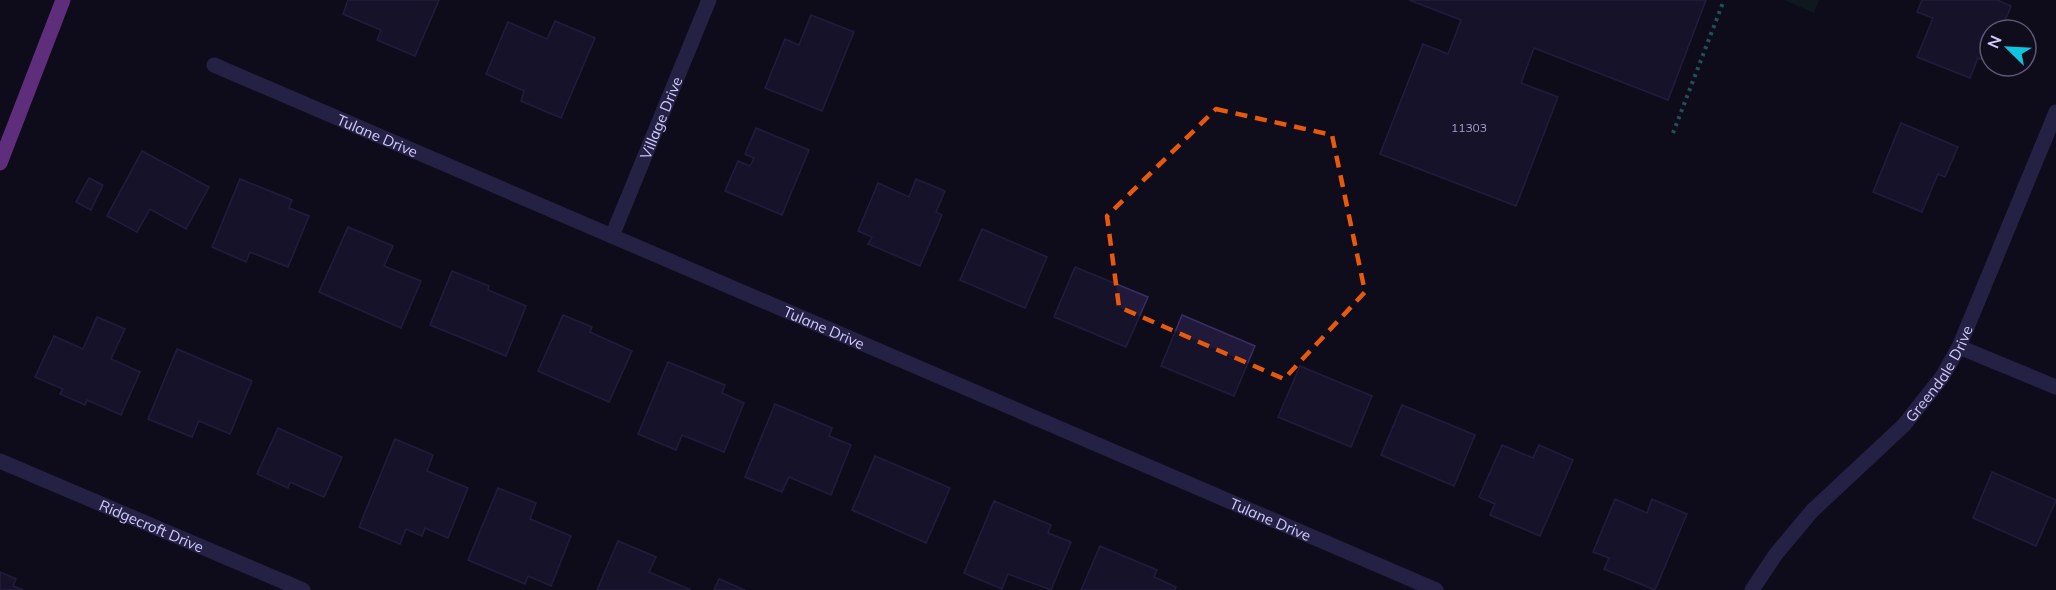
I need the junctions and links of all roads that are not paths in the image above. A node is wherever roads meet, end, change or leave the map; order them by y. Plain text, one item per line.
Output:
1 (63, 0) edge
2 (709, 0) edge
3 (214, 65) dead end
4 (2056, 112) edge
5 (0, 163) edge
6 (612, 236) junction
7 (1959, 347) junction
8 (2056, 387) edge
9 (0, 461) edge
10 (303, 590) edge
11 (1436, 590) edge
12 (1752, 590) edge

1 - 5 main road
2 - 6 street, Village Drive
3 - 6 street, Tulane Drive
4 - 7 street, Greendale Drive
6 - 11 street, Tulane Drive
7 - 8 street
7 - 12 street, Greendale Drive
9 - 10 street, Ridgecroft Drive

